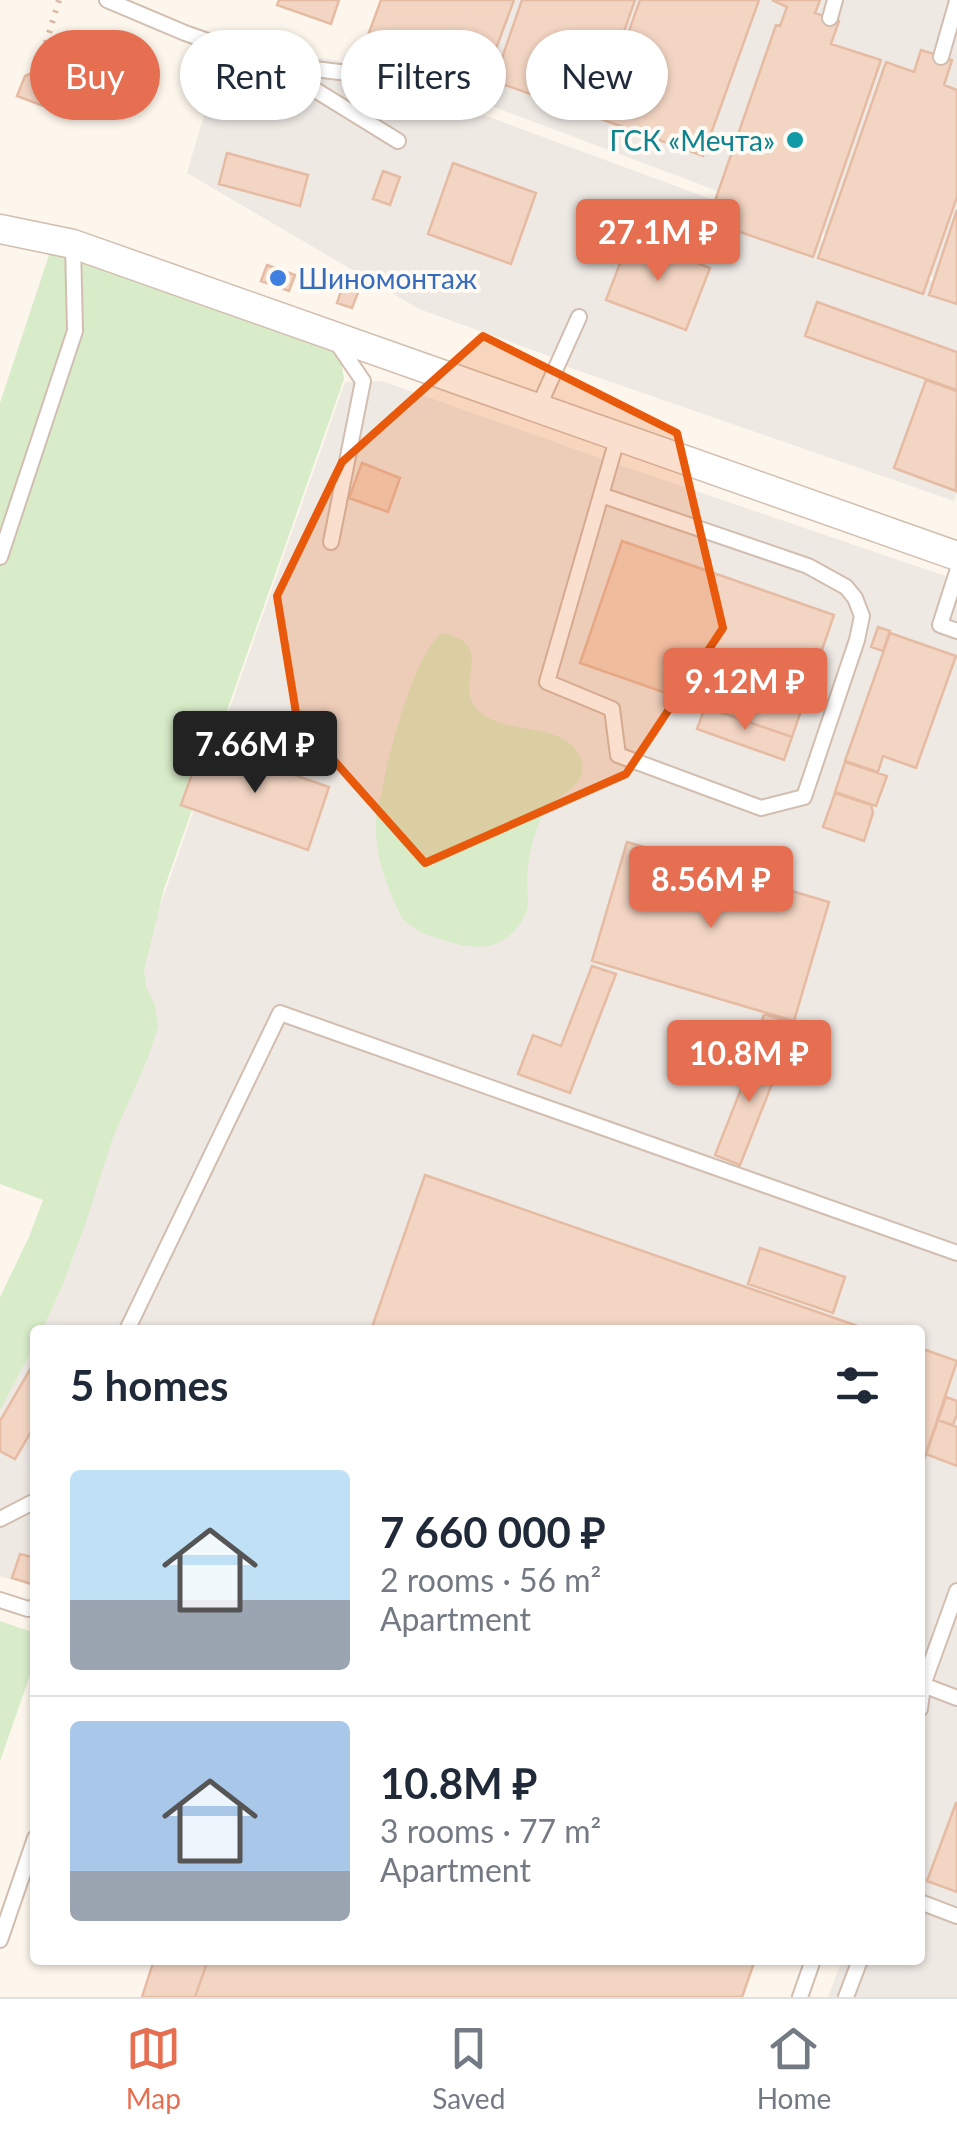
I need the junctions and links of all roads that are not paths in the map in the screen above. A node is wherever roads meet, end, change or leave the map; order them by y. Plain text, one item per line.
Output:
1 (107, 0) edge
2 (835, 0) edge
3 (957, 1) edge
4 (830, 18) dead end
5 (180, 31) edge
6 (941, 57) dead end
7 (321, 93) edge
8 (398, 140) dead end
9 (0, 229) edge
10 (73, 244) junction
11 (579, 317) dead end
12 (332, 335) junction
13 (538, 408) junction
14 (618, 436) junction
15 (601, 495) junction
16 (332, 542) dead end
17 (957, 556) edge
18 (0, 557) edge
19 (957, 572) edge
20 (957, 631) edge
21 (957, 1252) edge
22 (129, 1325) edge
23 (30, 1503) edge
24 (0, 1519) edge
25 (957, 1591) edge
26 (0, 1600) edge
27 (30, 1608) edge
28 (925, 1679) edge
29 (925, 1686) edge
30 (957, 1698) edge
31 (30, 1853) edge
32 (925, 1904) edge
33 (957, 1916) edge
34 (0, 1940) edge
35 (811, 1965) edge
36 (858, 1965) edge
37 (800, 1997) edge
38 (846, 1997) edge

1 - 5 lane
2 - 4 lane
3 - 6 lane
7 - 8 lane
9 - 10 street
10 - 12 street
10 - 18 lane
11 - 13 lane
12 - 13 street
12 - 16 lane
13 - 14 street
14 - 15 lane
14 - 17 street
15 - 15 lane
19 - 20 lane
21 - 22 lane
23 - 24 lane
25 - 28 lane
26 - 27 lane
29 - 30 lane
31 - 34 lane
32 - 33 lane
35 - 37 lane
36 - 38 lane

